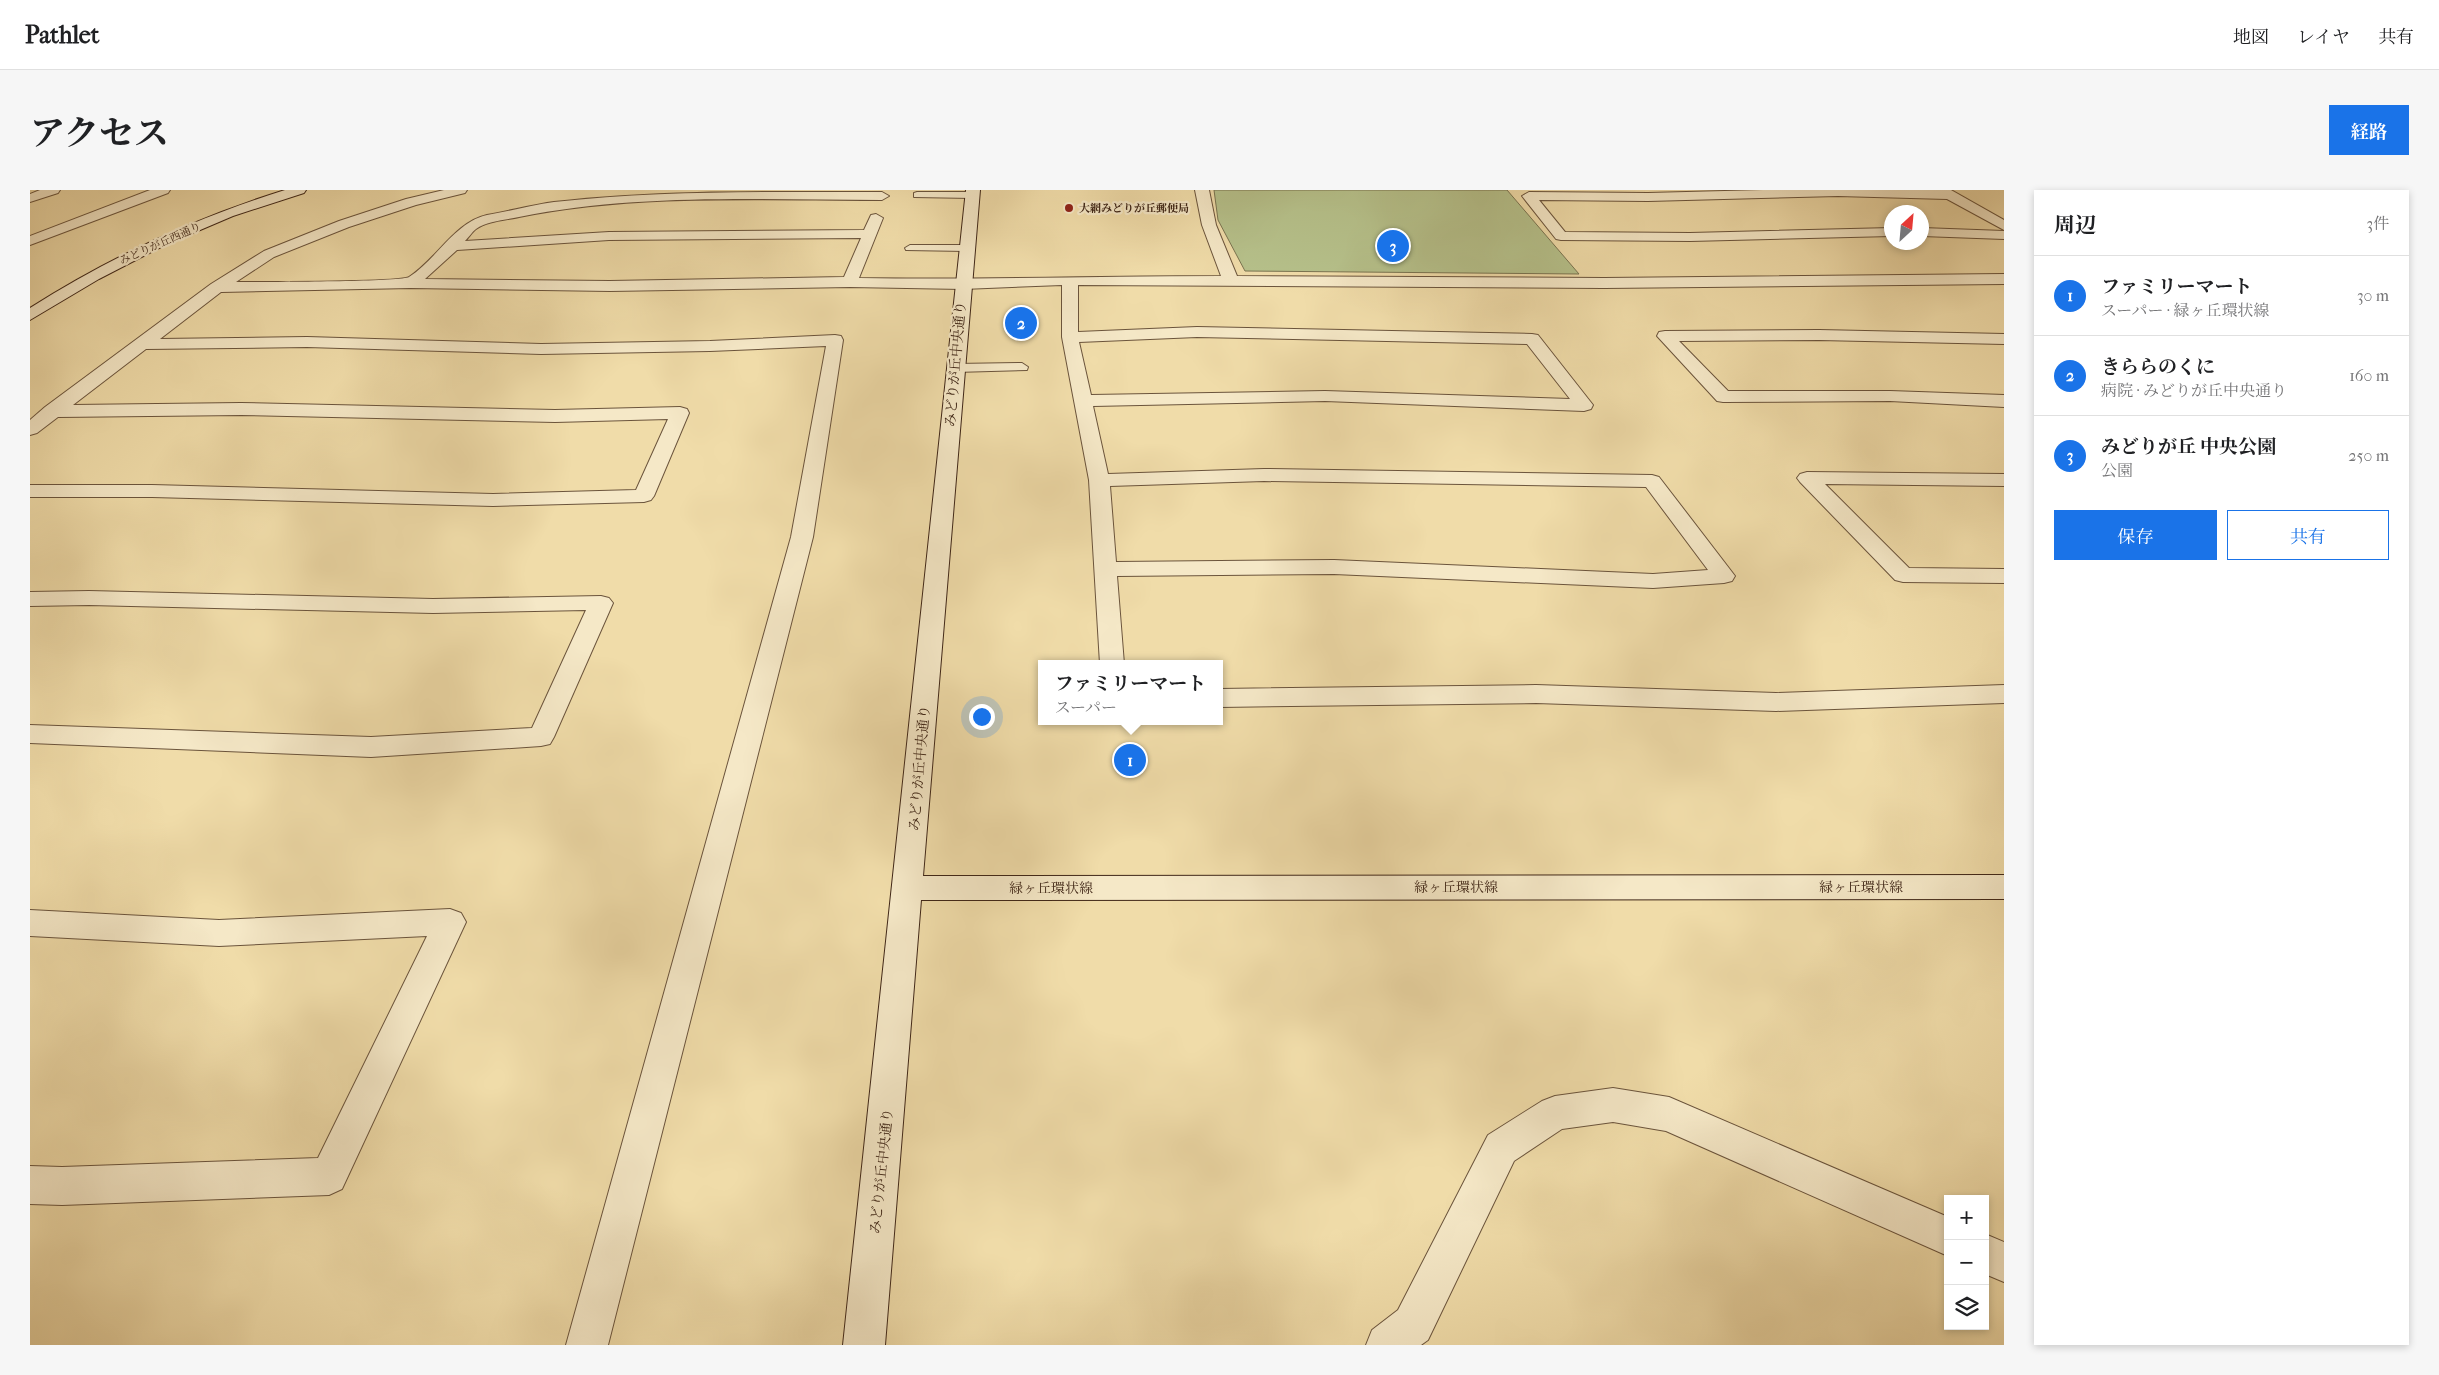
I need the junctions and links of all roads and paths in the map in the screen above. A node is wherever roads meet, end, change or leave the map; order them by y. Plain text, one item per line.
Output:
1 (53, 190) edge
2 (163, 190) edge
3 (300, 190) edge
4 (460, 190) edge
5 (1202, 190) edge
6 (883, 193) edge
7 (973, 193) edge
8 (1946, 193) edge
9 (918, 195) dead end
10 (30, 198) edge
11 (2004, 226) edge
12 (1884, 232) edge
13 (1929, 232) edge
14 (871, 234) junction
15 (2004, 235) edge
16 (30, 241) edge
17 (453, 246) junction
18 (910, 248) dead end
19 (966, 248) junction
20 (1230, 279) junction
21 (2004, 279) edge
22 (1070, 280) junction
23 (850, 282) junction
24 (410, 283) junction
25 (963, 284) junction
26 (218, 287) junction
27 (30, 315) edge
28 (1070, 337) junction
29 (2004, 339) edge
30 (141, 344) junction
31 (1022, 367) dead end
32 (955, 368) junction
33 (1082, 401) junction
34 (2004, 401) edge
35 (52, 411) junction
36 (30, 429) edge
37 (1099, 480) junction
38 (2004, 480) edge
39 (30, 491) edge
40 (1106, 570) junction
41 (2004, 576) edge
42 (30, 599) edge
43 (1112, 660) edge
44 (2004, 694) edge
45 (1223, 698) edge
46 (30, 734) edge
47 (2004, 887) edge
48 (908, 888) junction
49 (30, 923) edge
50 (30, 1184) edge
51 (1944, 1235) edge
52 (1989, 1256) edge
53 (2004, 1262) edge
54 (587, 1345) edge
55 (864, 1345) edge
56 (1387, 1345) edge

1 - 10 street
2 - 16 street
3 - 27 street, みどりが丘西通り
4 - 26 street
5 - 20 street
6 - 14 street
6 - 17 street
7 - 9 lane
7 - 19 street, みどりが丘中央通り
8 - 11 street
8 - 12 street
13 - 15 street
14 - 17 street
14 - 23 street
17 - 24 street
18 - 19 lane
19 - 25 street, みどりが丘中央通り
20 - 21 street
20 - 22 street
22 - 25 street
22 - 28 street
23 - 24 street
23 - 25 street
24 - 26 street
25 - 32 street, みどりが丘中央通り
26 - 30 street
28 - 33 street
28 - 33 street
29 - 34 street
30 - 35 street
30 - 54 street
31 - 32 lane
32 - 48 street, みどりが丘中央通り
33 - 37 street
35 - 36 street
35 - 39 street
37 - 40 street
37 - 40 street
38 - 41 street
40 - 43 street
42 - 46 street
44 - 45 street
47 - 48 street, 緑ヶ丘環状線
48 - 55 street, みどりが丘中央通り
49 - 50 street
51 - 56 street
52 - 53 street

